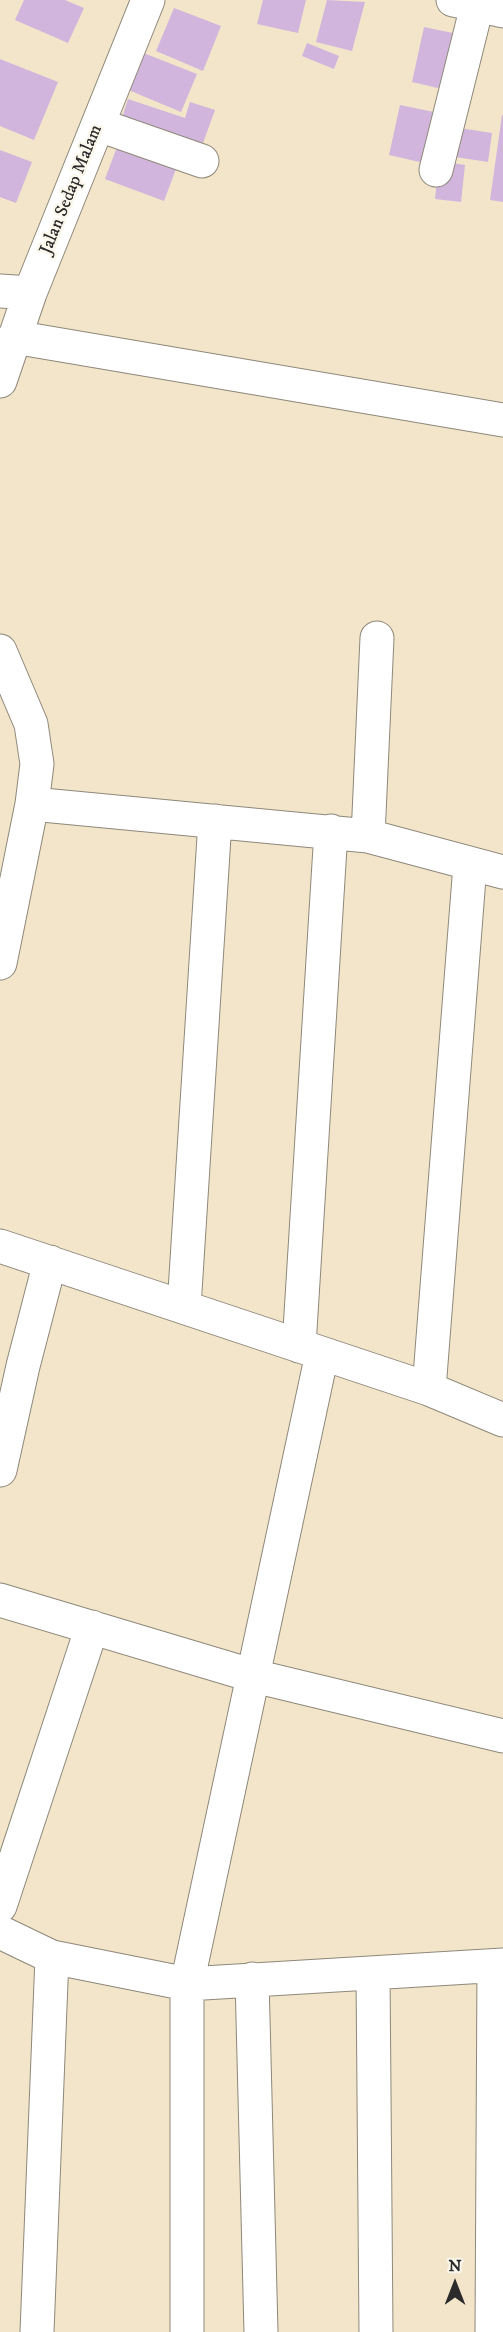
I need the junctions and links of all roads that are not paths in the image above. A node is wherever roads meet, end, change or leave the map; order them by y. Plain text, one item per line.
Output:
1 (148, 0) edge
2 (477, 6) edge
3 (99, 125) junction
4 (202, 161) dead end
5 (436, 170) dead end
6 (15, 292) edge
7 (14, 337) junction
8 (0, 381) edge
9 (503, 420) edge
10 (377, 638) dead end
11 (0, 651) edge
12 (32, 804) junction
13 (215, 821) junction
14 (331, 831) junction
15 (368, 836) junction
16 (470, 865) junction
17 (503, 872) edge
18 (0, 963) edge
19 (0, 1246) edge
20 (50, 1262) junction
21 (184, 1307) junction
22 (311, 1350) junction
23 (429, 1389) junction
24 (503, 1420) edge
25 (0, 1470) edge
26 (0, 1600) edge
27 (92, 1627) junction
28 (254, 1676) junction
29 (503, 1736) edge
30 (0, 1906) edge
31 (0, 1932) edge
32 (52, 1957) junction
33 (498, 1965) edge
34 (373, 1973) junction
35 (252, 1979) junction
36 (187, 1984) junction
37 (37, 2332) edge
38 (188, 2332) edge
39 (261, 2332) edge
40 (376, 2332) edge
41 (492, 2332) edge

1 - 3 street, Jalan Sedap Malam
2 - 5 street
3 - 4 street
3 - 6 street, Jalan Sedap Malam
6 - 7 street, Jalan Sedap Malam
7 - 8 street, Jalan Sedap Malam
7 - 9 street
10 - 15 street
11 - 12 street
12 - 13 street
12 - 18 street
13 - 14 street
13 - 21 street
14 - 15 street
14 - 22 street
15 - 16 street
16 - 17 street
16 - 23 street
19 - 20 street
20 - 21 street
20 - 25 street
21 - 22 street
22 - 23 street
22 - 28 street
23 - 24 street
26 - 27 street
27 - 28 street
27 - 30 street
28 - 29 street
28 - 36 street
31 - 32 street
32 - 36 street
32 - 37 street
33 - 34 street
33 - 41 street
34 - 35 street
34 - 40 street
35 - 36 street
35 - 39 street
36 - 38 street

